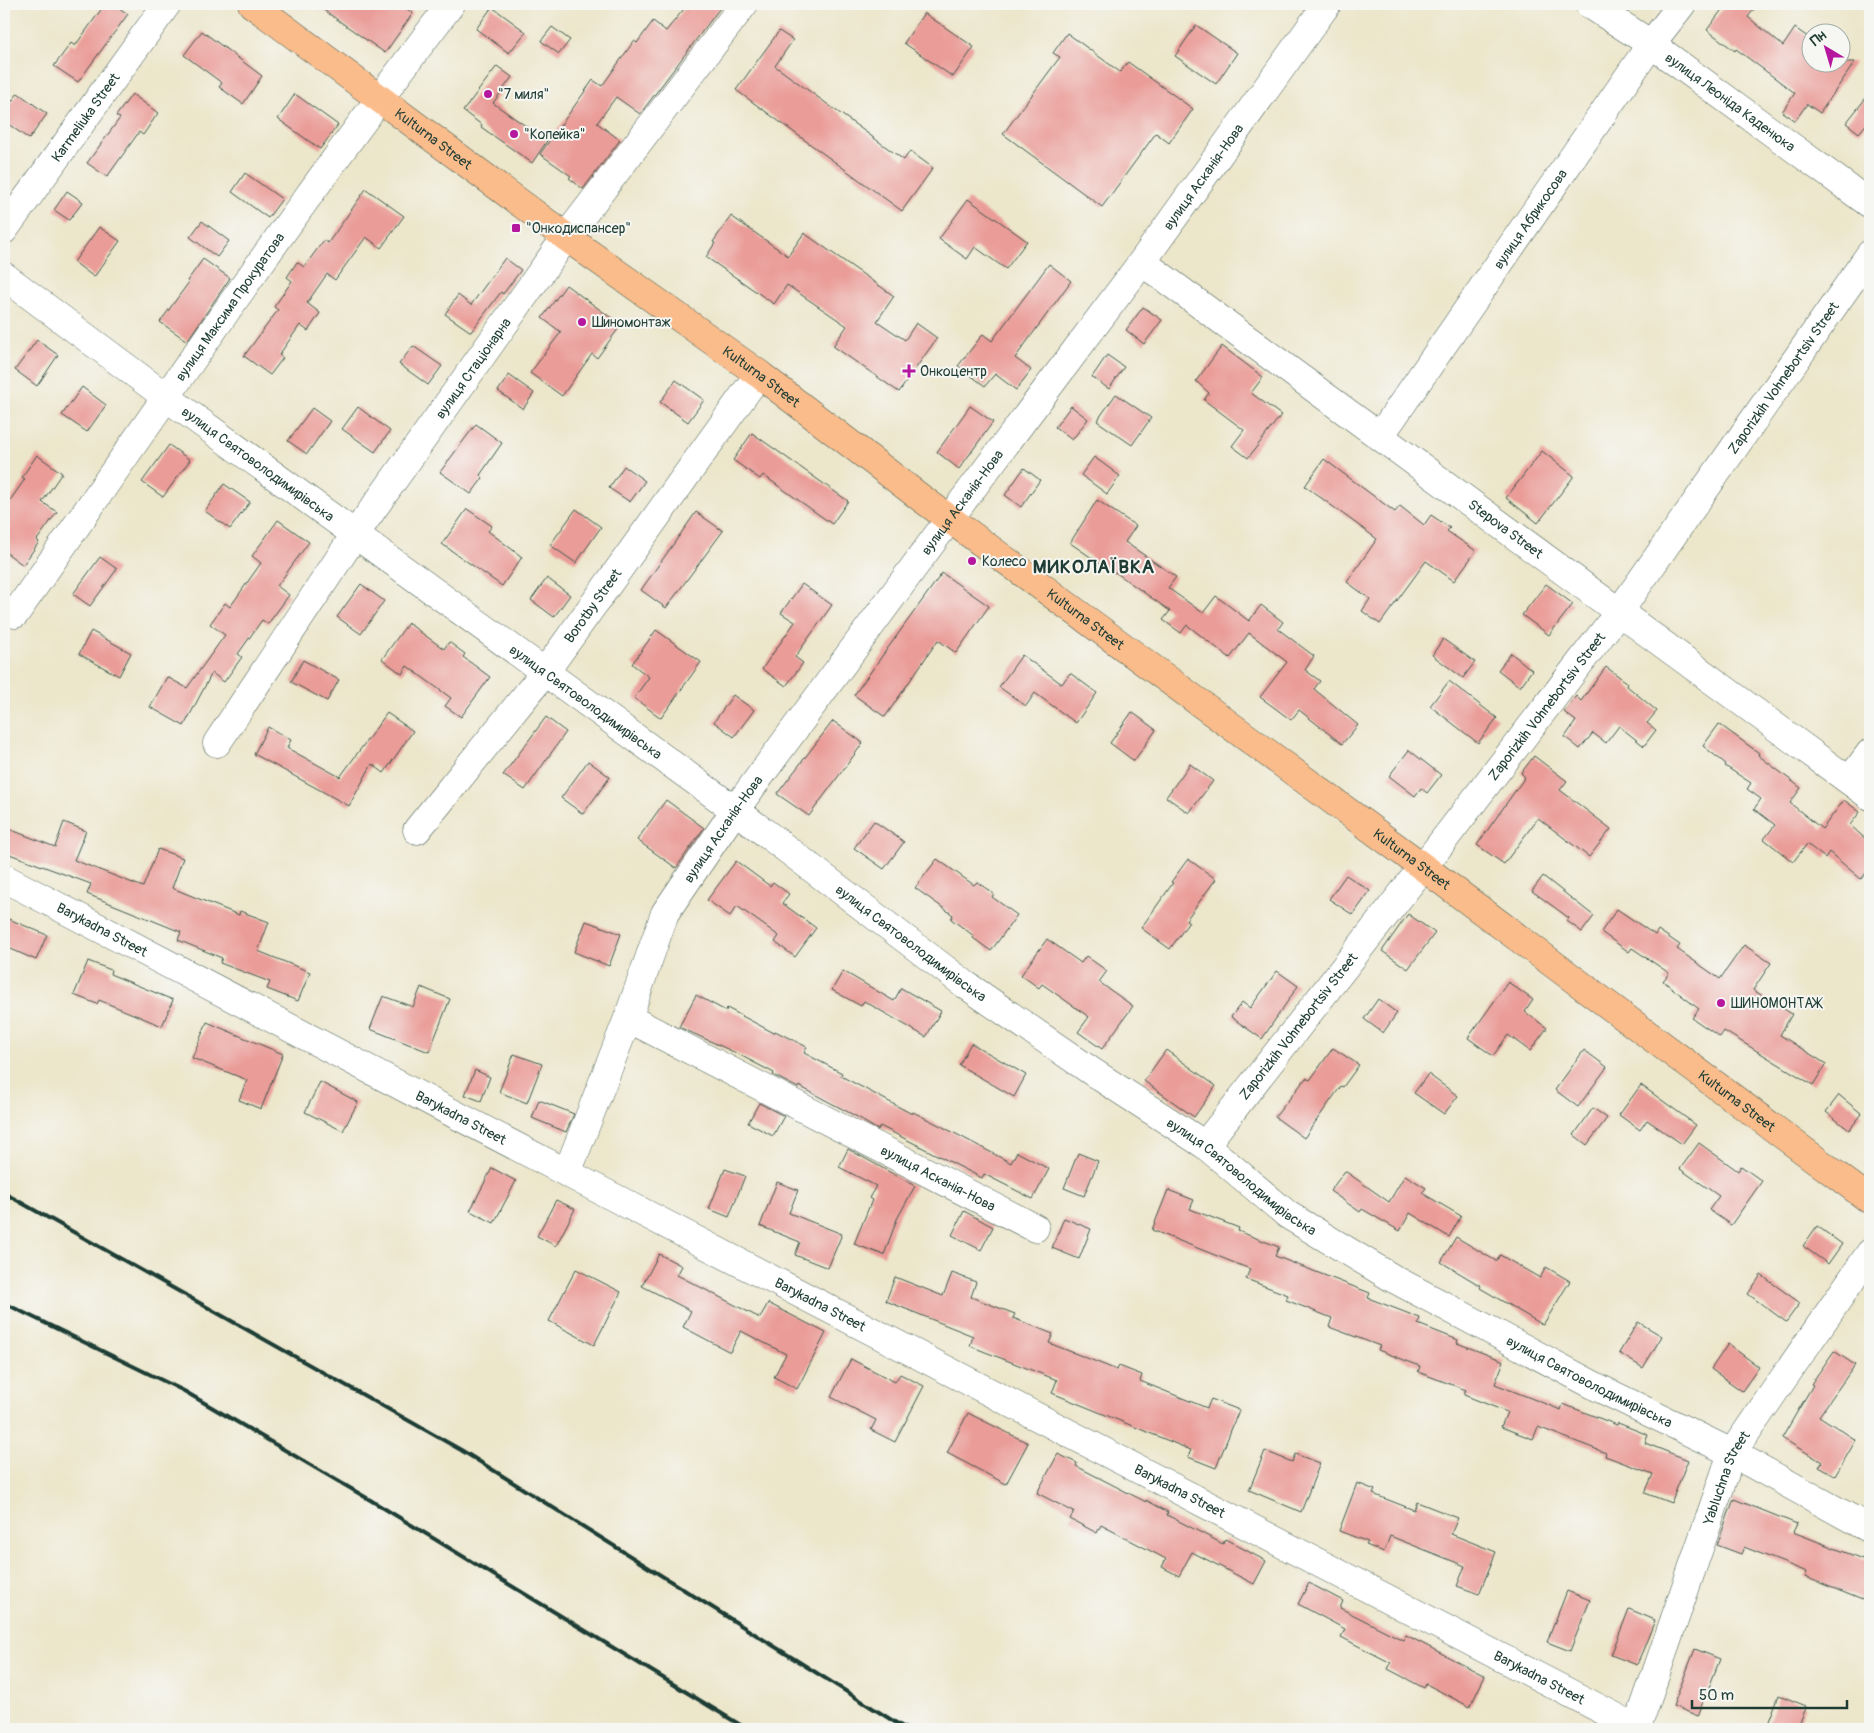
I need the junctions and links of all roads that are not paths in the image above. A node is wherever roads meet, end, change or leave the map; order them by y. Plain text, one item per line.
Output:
1 (167, 4) edge
2 (252, 4) edge
3 (451, 4) edge
4 (744, 4) edge
5 (1327, 4) edge
6 (1589, 4) edge
7 (1682, 4) edge
8 (1650, 44) junction
9 (380, 97) junction
10 (1870, 204) edge
11 (4, 230) edge
12 (566, 237) junction
13 (1870, 254) edge
14 (1142, 262) junction
15 (4, 276) edge
16 (759, 374) junction
17 (166, 397) junction
18 (1380, 436) junction
19 (950, 518) junction
20 (356, 533) junction
21 (1619, 612) junction
22 (15, 614) dead end
23 (545, 672) junction
24 (217, 743) dead end
25 (1870, 752) edge
26 (1860, 788) edge
27 (735, 810) junction
28 (417, 830) dead end
29 (1423, 867) junction
30 (4, 878) edge
31 (628, 1018) junction
32 (1204, 1145) junction
33 (567, 1173) junction
34 (1870, 1200) edge
35 (1035, 1228) dead end
36 (1870, 1253) edge
37 (1732, 1452) junction
38 (1870, 1529) edge
39 (1638, 1729) edge

1 - 11 street, Karmeliuka Street
2 - 9 main road, Kulturna Street
3 - 9 street, вулиця Максима Прокуратова
4 - 12 street, вулиця Стаціонарна
5 - 14 street, вулиця Асканія-Нова
6 - 8 street, вулиця Леоніда Каденюка
7 - 8 street, вулиця Абрикосова
8 - 10 street, вулиця Леоніда Каденюка
8 - 18 street, вулиця Абрикосова
9 - 12 main road, Kulturna Street
9 - 17 street, вулиця Максима Прокуратова
12 - 16 main road, Kulturna Street
12 - 20 street, вулиця Стаціонарна
13 - 21 street, Zaporizkih Vohnebortsiv Street
14 - 18 street, Stepova Street
14 - 19 street, вулиця Асканія-Нова
15 - 17 street, вулиця Святоволодимирівська
16 - 19 main road, Kulturna Street
16 - 23 street, Borotby Street
17 - 20 street, вулиця Святоволодимирівська
17 - 22 street, вулиця Максима Прокуратова
18 - 21 street, Stepova Street
19 - 27 street, вулиця Асканія-Нова
19 - 29 main road, Kulturna Street
20 - 23 street, вулиця Святоволодимирівська
20 - 24 street, вулиця Стаціонарна
21 - 26 street, Stepova Street
21 - 29 street, Zaporizkih Vohnebortsiv Street
23 - 27 street, вулиця Святоволодимирівська
23 - 28 street, Borotby Street
25 - 26 street
27 - 31 street, вулиця Асканія-Нова
27 - 32 street, вулиця Святоволодимирівська
29 - 32 street, Zaporizkih Vohnebortsiv Street
29 - 34 main road, Kulturna Street
30 - 33 street, Barykadna Street
31 - 33 street, вулиця Асканія-Нова
31 - 35 street, вулиця Асканія-Нова
32 - 37 street, вулиця Святоволодимирівська
33 - 39 street, Barykadna Street
36 - 37 street, Yabluchna Street
37 - 38 street, вулиця Святоволодимирівська
37 - 39 street, Yabluchna Street

